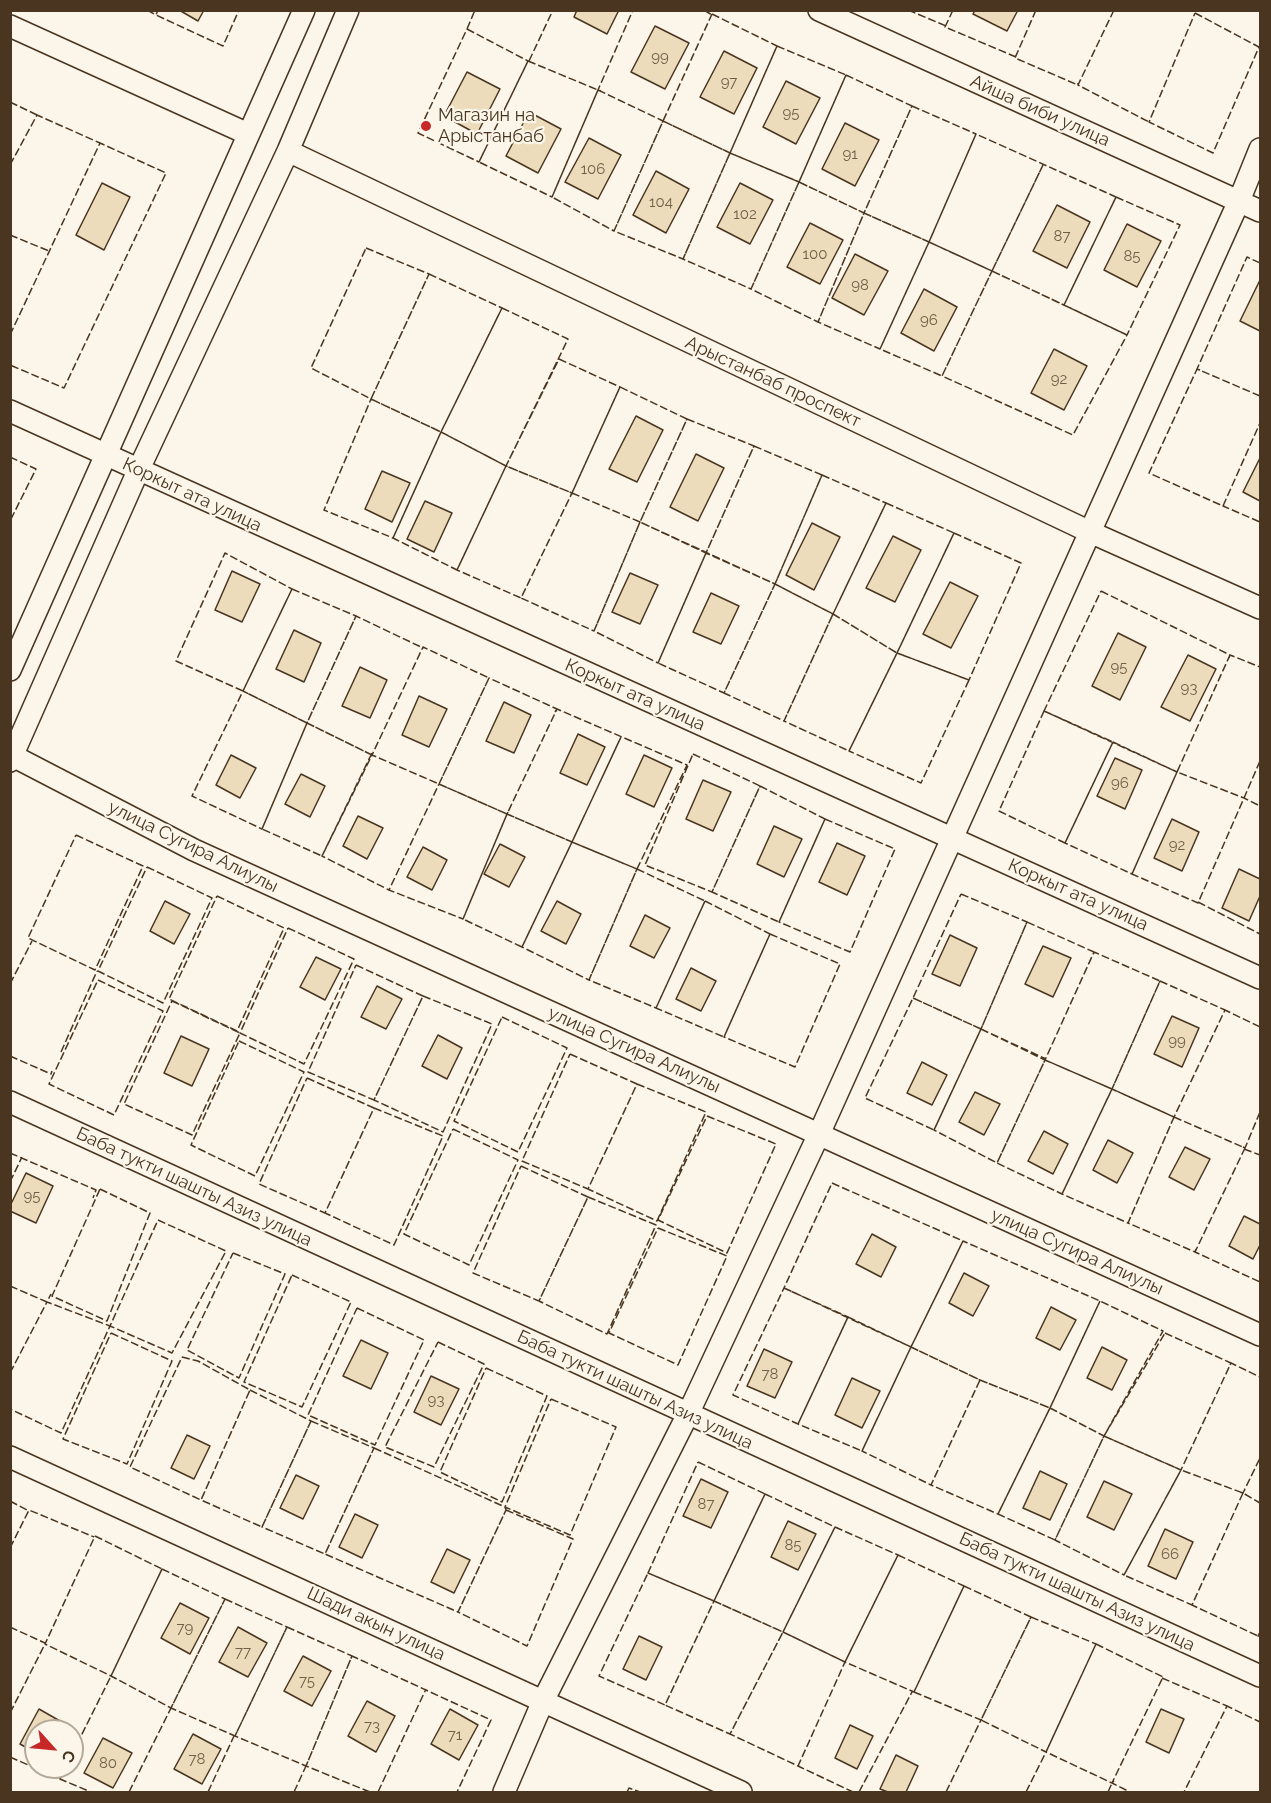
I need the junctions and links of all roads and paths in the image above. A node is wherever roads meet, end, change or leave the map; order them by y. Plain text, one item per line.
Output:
1 (304, 10) edge
2 (348, 10) edge
3 (819, 10) edge
4 (10, 26) edge
5 (248, 134) junction
6 (1260, 149) edge
7 (288, 151) junction
8 (1239, 201) junction
9 (1260, 211) edge
10 (10, 411) edge
11 (106, 454) junction
12 (138, 471) junction
13 (1090, 532) junction
14 (1260, 608) edge
15 (10, 670) edge
16 (12, 759) edge
17 (953, 839) junction
18 (1260, 978) edge
19 (10, 1102) edge
20 (819, 1134) junction
21 (1260, 1335) edge
22 (688, 1414) junction
23 (10, 1457) edge
24 (1260, 1676) edge
25 (543, 1701) junction
26 (504, 1792) edge
27 (741, 1792) edge

1 - 5 street
2 - 7 street
3 - 8 street, Айша биби улица
4 - 5 street
5 - 11 street
6 - 8 street
7 - 12 street
7 - 13 street, Арыстанбаб проспект
8 - 9 street, Айша биби улица
8 - 13 street
10 - 11 street, Коркыт ата улица
11 - 12 street, Коркыт ата улица
11 - 15 street
12 - 16 street
12 - 17 street, Коркыт ата улица
13 - 14 street, Арыстанбаб проспект
13 - 17 street
16 - 20 street, улица Сугира Алиулы
17 - 18 street, Коркыт ата улица
17 - 20 street
19 - 22 street, Баба тукти шашты Азиз улица
20 - 21 street, улица Сугира Алиулы
20 - 22 street
22 - 24 street, Баба тукти шашты Азиз улица
22 - 25 street
23 - 25 street, Шади акын улица
25 - 26 street
25 - 27 street, Шади акын улица

